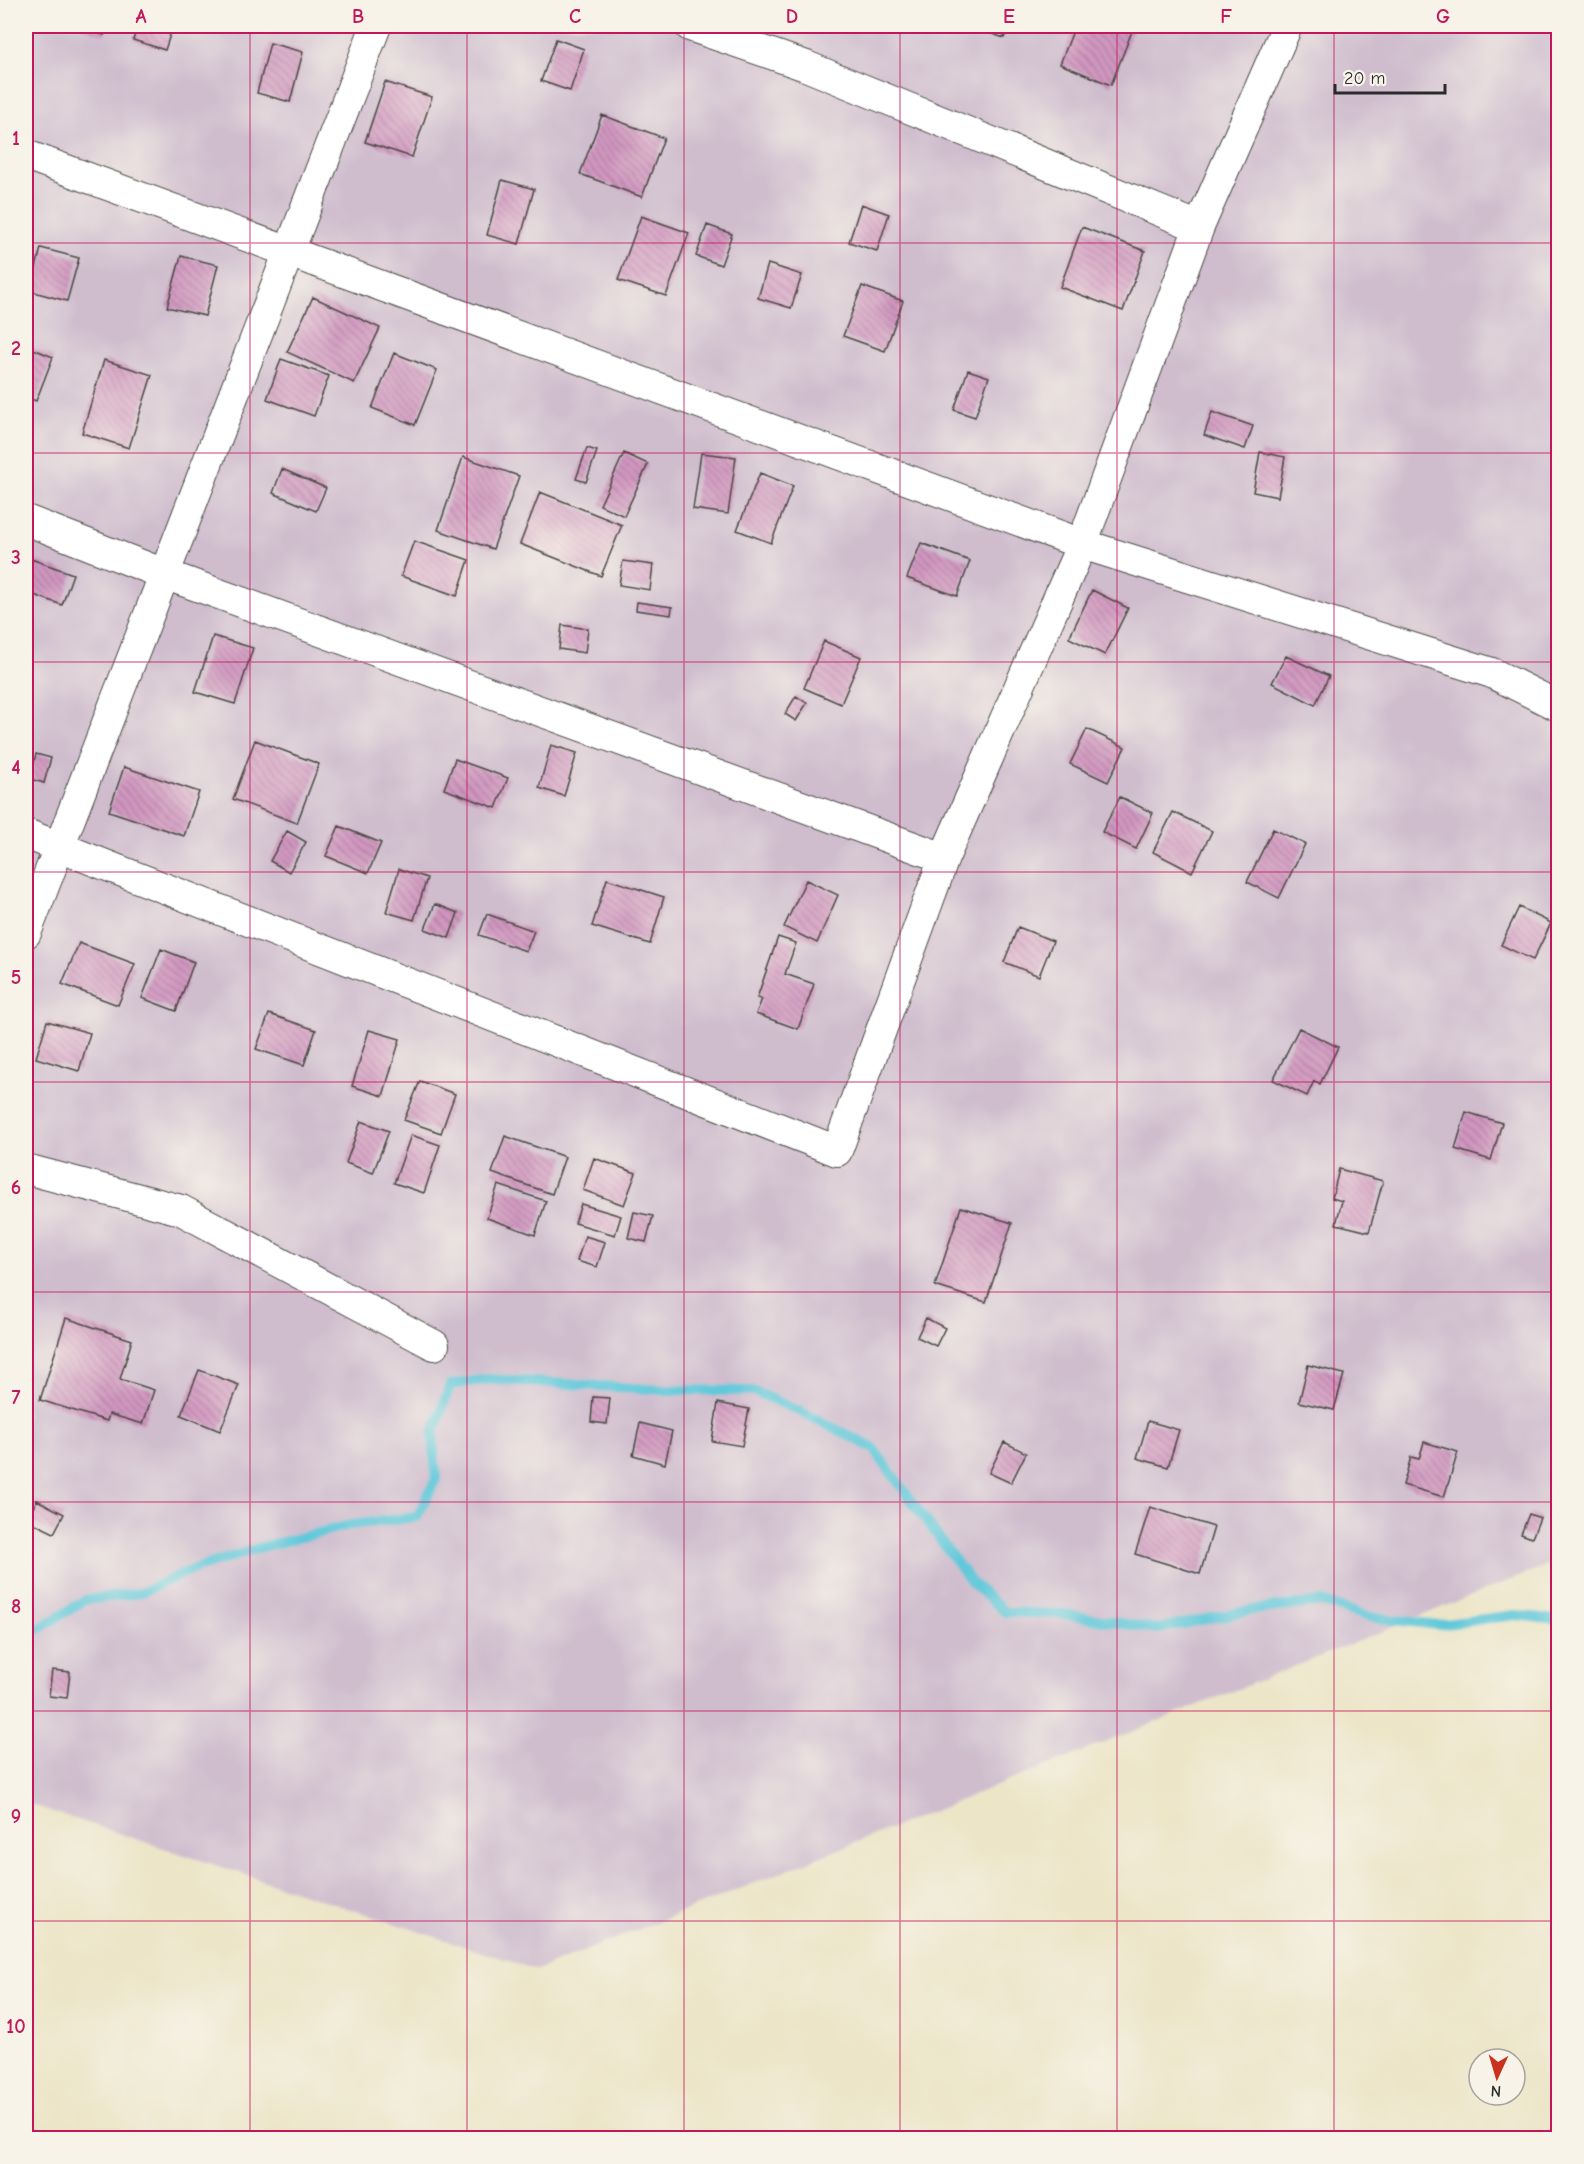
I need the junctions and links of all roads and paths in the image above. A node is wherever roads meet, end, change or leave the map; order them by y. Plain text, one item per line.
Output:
1 (376, 26) edge
2 (690, 26) edge
3 (1287, 26) edge
4 (26, 155) edge
5 (1199, 227) junction
6 (289, 252) junction
7 (26, 520) edge
8 (1082, 544) junction
9 (164, 574) junction
10 (1558, 706) edge
11 (26, 834) edge
12 (59, 846) junction
13 (944, 858) junction
14 (26, 933) edge
15 (26, 1169) edge
16 (434, 1345) dead end

1 - 6 street
2 - 5 street
3 - 5 street
4 - 6 street
5 - 8 street
6 - 8 street
6 - 9 street
7 - 9 street
8 - 10 street
8 - 13 street
9 - 12 street
9 - 13 street
11 - 12 street
12 - 13 street
12 - 14 street
15 - 16 street

